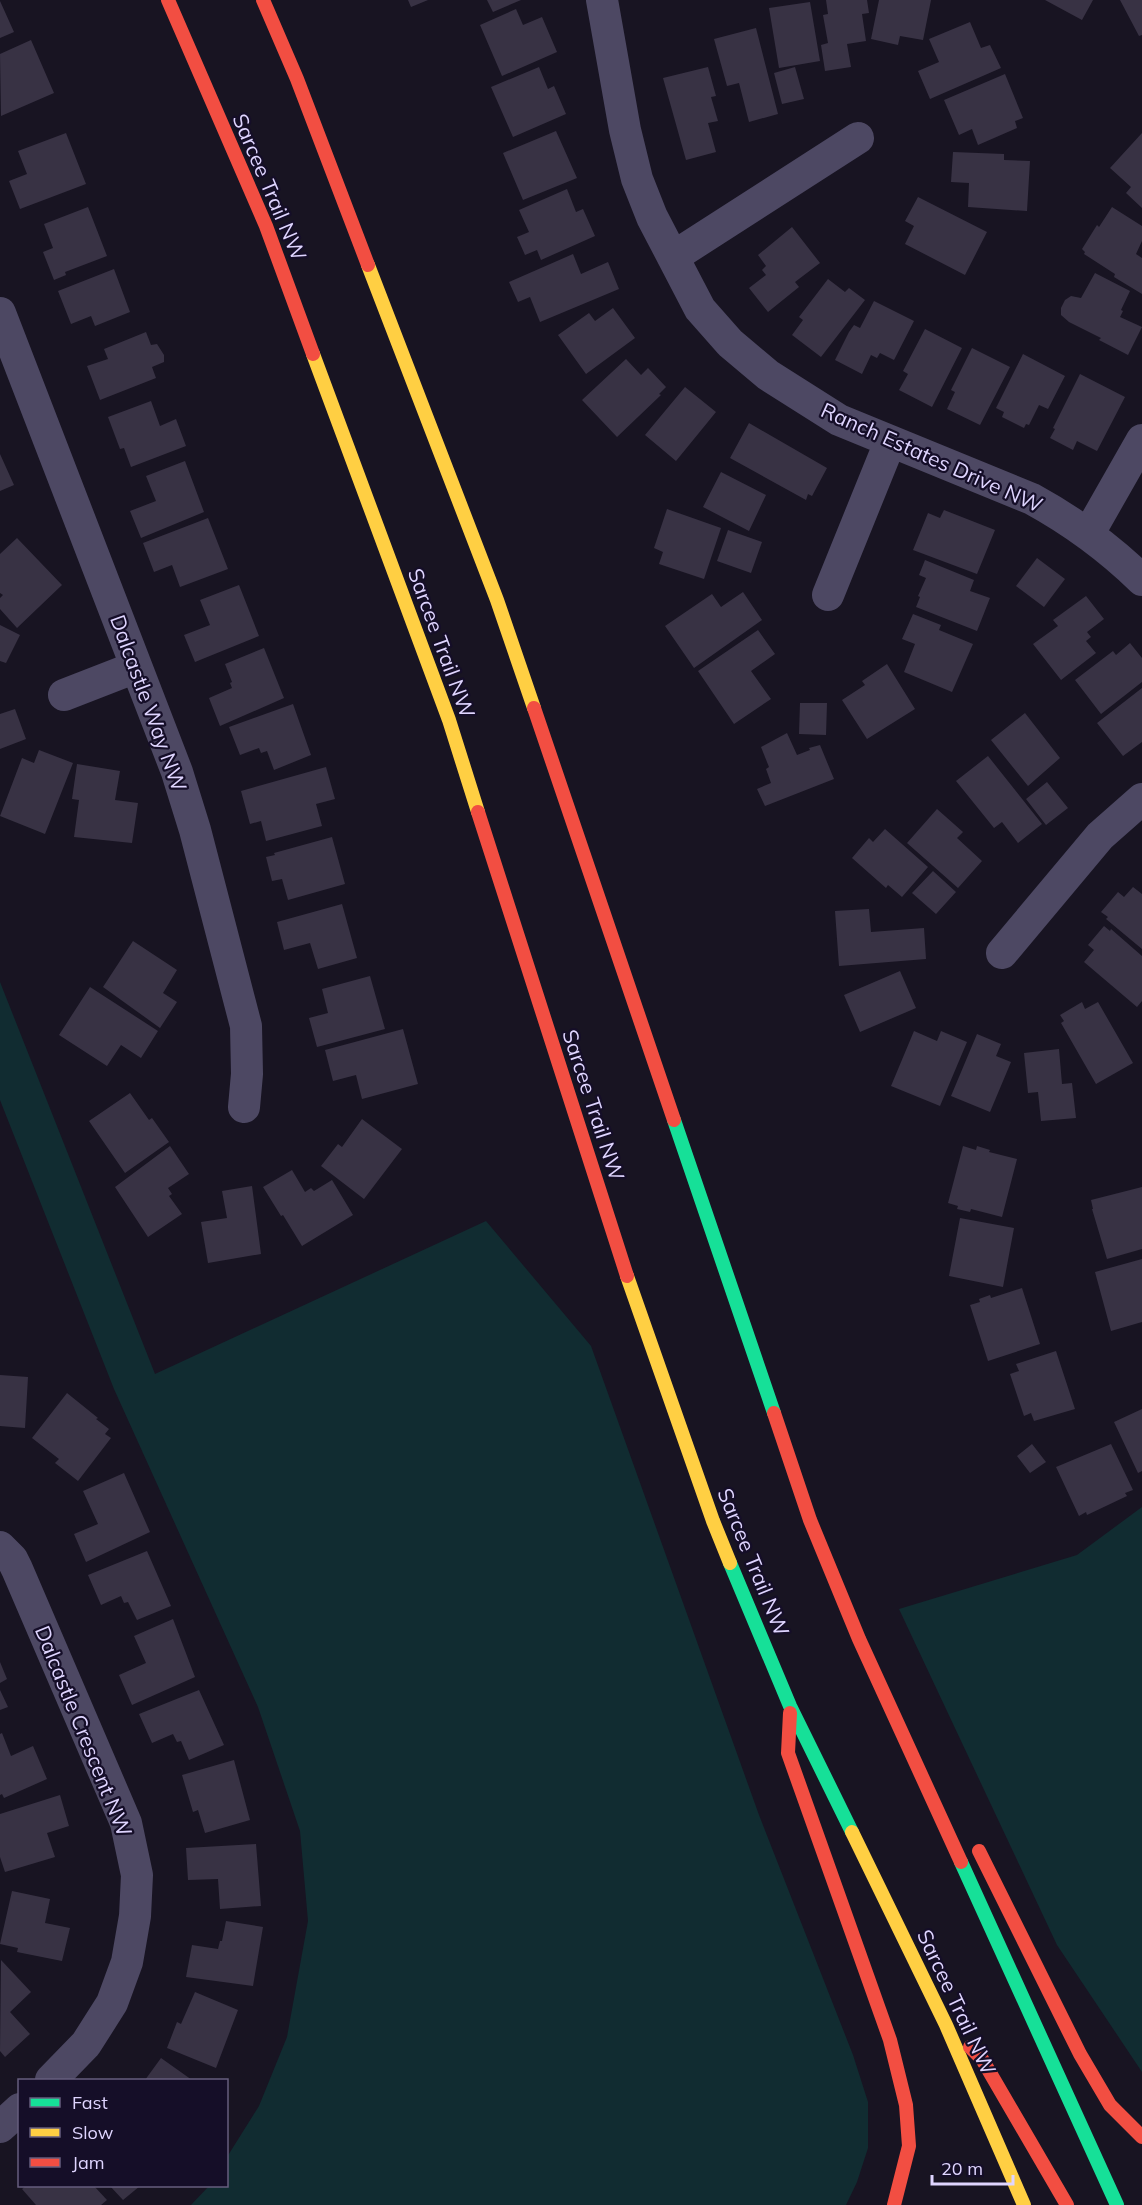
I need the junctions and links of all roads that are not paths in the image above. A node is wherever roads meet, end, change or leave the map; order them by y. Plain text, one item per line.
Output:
1 (168, 0) edge
2 (262, 0) edge
3 (602, 0) edge
4 (858, 138) dead end
5 (673, 257) junction
6 (0, 313) edge
7 (6, 346) edge
8 (1142, 440) edge
9 (890, 442) junction
10 (1089, 533) junction
11 (1142, 580) edge
12 (828, 594) dead end
13 (136, 667) junction
14 (64, 695) dead end
15 (1142, 799) edge
16 (1002, 953) dead end
17 (244, 1107) dead end
18 (0, 1547) edge
19 (859, 1639) junction
20 (790, 1706) junction
21 (908, 1712) dead end
22 (971, 1836) dead end
23 (946, 2025) junction
24 (52, 2079) edge
25 (18, 2111) edge
26 (0, 2127) edge
27 (1142, 2137) edge
28 (894, 2205) edge
29 (1024, 2205) edge
30 (1067, 2205) edge
31 (1117, 2205) edge

1 - 20 main road, Sarcee Trail NW
2 - 19 main road
3 - 5 street, Ranch Estates Drive NW
4 - 5 street
5 - 9 street, Ranch Estates Drive NW
6 - 7 street, Dalcastle Way NW
7 - 13 street, Dalcastle Way NW
8 - 10 street
9 - 10 street, Ranch Estates Drive NW
9 - 12 street
10 - 11 street, Ranch Estates Drive NW
13 - 14 street
13 - 17 street, Dalcastle Way NW
15 - 16 street
18 - 24 street, Dalcastle Crescent NW
19 - 21 main road
19 - 31 main road
20 - 23 main road, Sarcee Trail NW
20 - 28 main road
22 - 27 main road
23 - 29 main road, Sarcee Trail NW
23 - 30 main road
25 - 26 street

